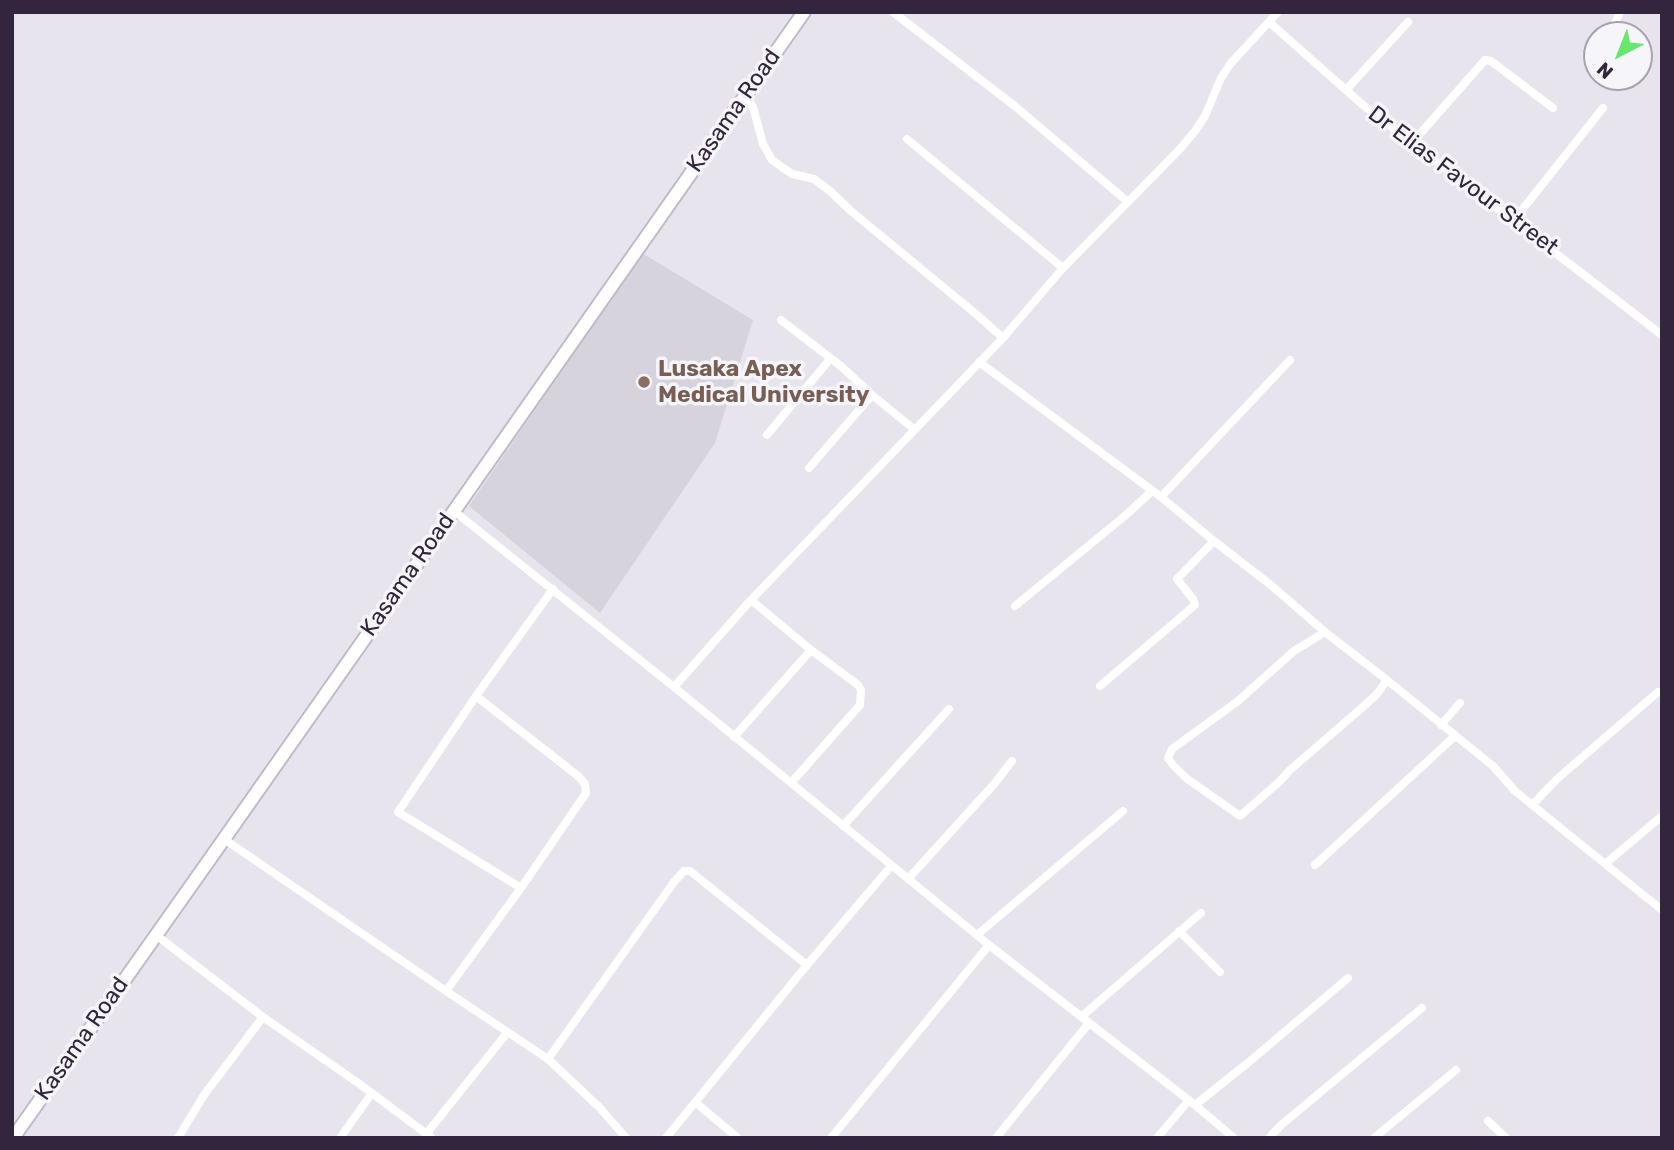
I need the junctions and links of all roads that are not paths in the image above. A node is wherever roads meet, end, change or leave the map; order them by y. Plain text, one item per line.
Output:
1 (804, 12) edge
2 (893, 12) edge
3 (1278, 12) edge
4 (1269, 22) junction
5 (1408, 22) dead end
6 (1346, 90) junction
7 (742, 100) junction
8 (1553, 108) dead end
9 (1603, 108) dead end
10 (907, 139) dead end
11 (1411, 144) junction
12 (1128, 202) junction
13 (1514, 220) junction
14 (1063, 268) junction
15 (781, 320) dead end
16 (1662, 335) edge
17 (1003, 338) junction
18 (830, 359) junction
19 (1290, 360) dead end
20 (979, 362) junction
21 (872, 395) junction
22 (914, 429) junction
23 (767, 435) dead end
24 (809, 468) dead end
25 (1152, 491) junction
26 (1161, 497) junction
27 (454, 511) junction
28 (1214, 541) junction
29 (553, 589) junction
30 (751, 600) junction
31 (1015, 606) dead end
32 (1325, 632) junction
33 (810, 650) junction
34 (1387, 680) junction
35 (1100, 686) dead end
36 (674, 687) junction
37 (1658, 692) dead end
38 (476, 696) junction
39 (1460, 703) dead end
40 (949, 709) dead end
41 (1441, 724) junction
42 (1455, 736) junction
43 (734, 737) junction
44 (1012, 761) dead end
45 (791, 783) junction
46 (1532, 805) junction
47 (1123, 811) dead end
48 (1662, 816) edge
49 (844, 826) junction
50 (224, 839) junction
51 (1605, 864) junction
52 (1315, 865) dead end
53 (891, 866) junction
54 (908, 879) junction
55 (521, 888) junction
56 (1662, 910) edge
57 (1201, 913) dead end
58 (1179, 932) junction
59 (156, 935) junction
60 (977, 935) junction
61 (989, 945) junction
62 (807, 965) junction
63 (1220, 972) dead end
64 (1348, 978) dead end
65 (446, 992) junction
66 (1422, 1008) dead end
67 (263, 1017) junction
68 (1081, 1017) junction
69 (1089, 1023) junction
70 (507, 1032) junction
71 (548, 1059) junction
72 (1457, 1070) dead end
73 (372, 1093) junction
74 (695, 1102) junction
75 (1192, 1102) junction
76 (1488, 1121) dead end
77 (429, 1135) edge
78 (12, 1138) edge
79 (178, 1138) edge
80 (340, 1138) edge
81 (626, 1138) edge
82 (666, 1138) edge
83 (738, 1138) edge
84 (831, 1138) edge
85 (996, 1138) edge
86 (1157, 1138) edge
87 (1234, 1138) edge
88 (1269, 1138) edge
89 (1374, 1138) edge
90 (1506, 1138) edge

1 - 7 street, Kasama Road
2 - 12 street
3 - 4 street
4 - 6 street, Dr Elias Favour Street
4 - 12 street
5 - 6 street
6 - 11 street, Dr Elias Favour Street
7 - 17 street
7 - 27 street, Kasama Road
8 - 11 street
9 - 13 street
10 - 14 street
11 - 13 street, Dr Elias Favour Street
12 - 14 street
13 - 16 street, Dr Elias Favour Street
14 - 17 street
15 - 18 street
17 - 20 street
18 - 21 street
18 - 23 street
19 - 26 street
20 - 22 street
20 - 25 street
21 - 22 street
21 - 24 street
22 - 30 street
25 - 26 street
25 - 31 street
26 - 28 street
27 - 29 street
27 - 50 street, Kasama Road
28 - 32 street
28 - 35 street
29 - 36 street
29 - 38 street
30 - 33 street
30 - 36 street
32 - 34 street
32 - 34 street
33 - 43 street
33 - 45 street
34 - 41 street
36 - 43 street
37 - 46 street
38 - 55 street
38 - 55 street
39 - 41 street
40 - 49 street
41 - 42 street
42 - 46 street
42 - 52 street
43 - 45 street
44 - 54 street
45 - 49 street
46 - 51 street
47 - 60 street
48 - 51 street
49 - 53 street
50 - 59 street, Kasama Road
50 - 65 street
51 - 56 street
53 - 54 street
53 - 62 street
54 - 60 street
55 - 65 street
57 - 58 street
58 - 63 street
58 - 68 street
59 - 67 street
59 - 78 street, Kasama Road
60 - 61 street
61 - 68 street
61 - 84 street
62 - 71 street
62 - 74 street
64 - 75 street
65 - 70 street
66 - 88 street
67 - 73 street
67 - 79 street
68 - 69 street
69 - 75 street
69 - 85 street
70 - 71 street
70 - 77 street
71 - 81 street
72 - 89 street
73 - 77 street
73 - 80 street
74 - 82 street
74 - 83 street
75 - 86 street
75 - 87 street
76 - 90 street

